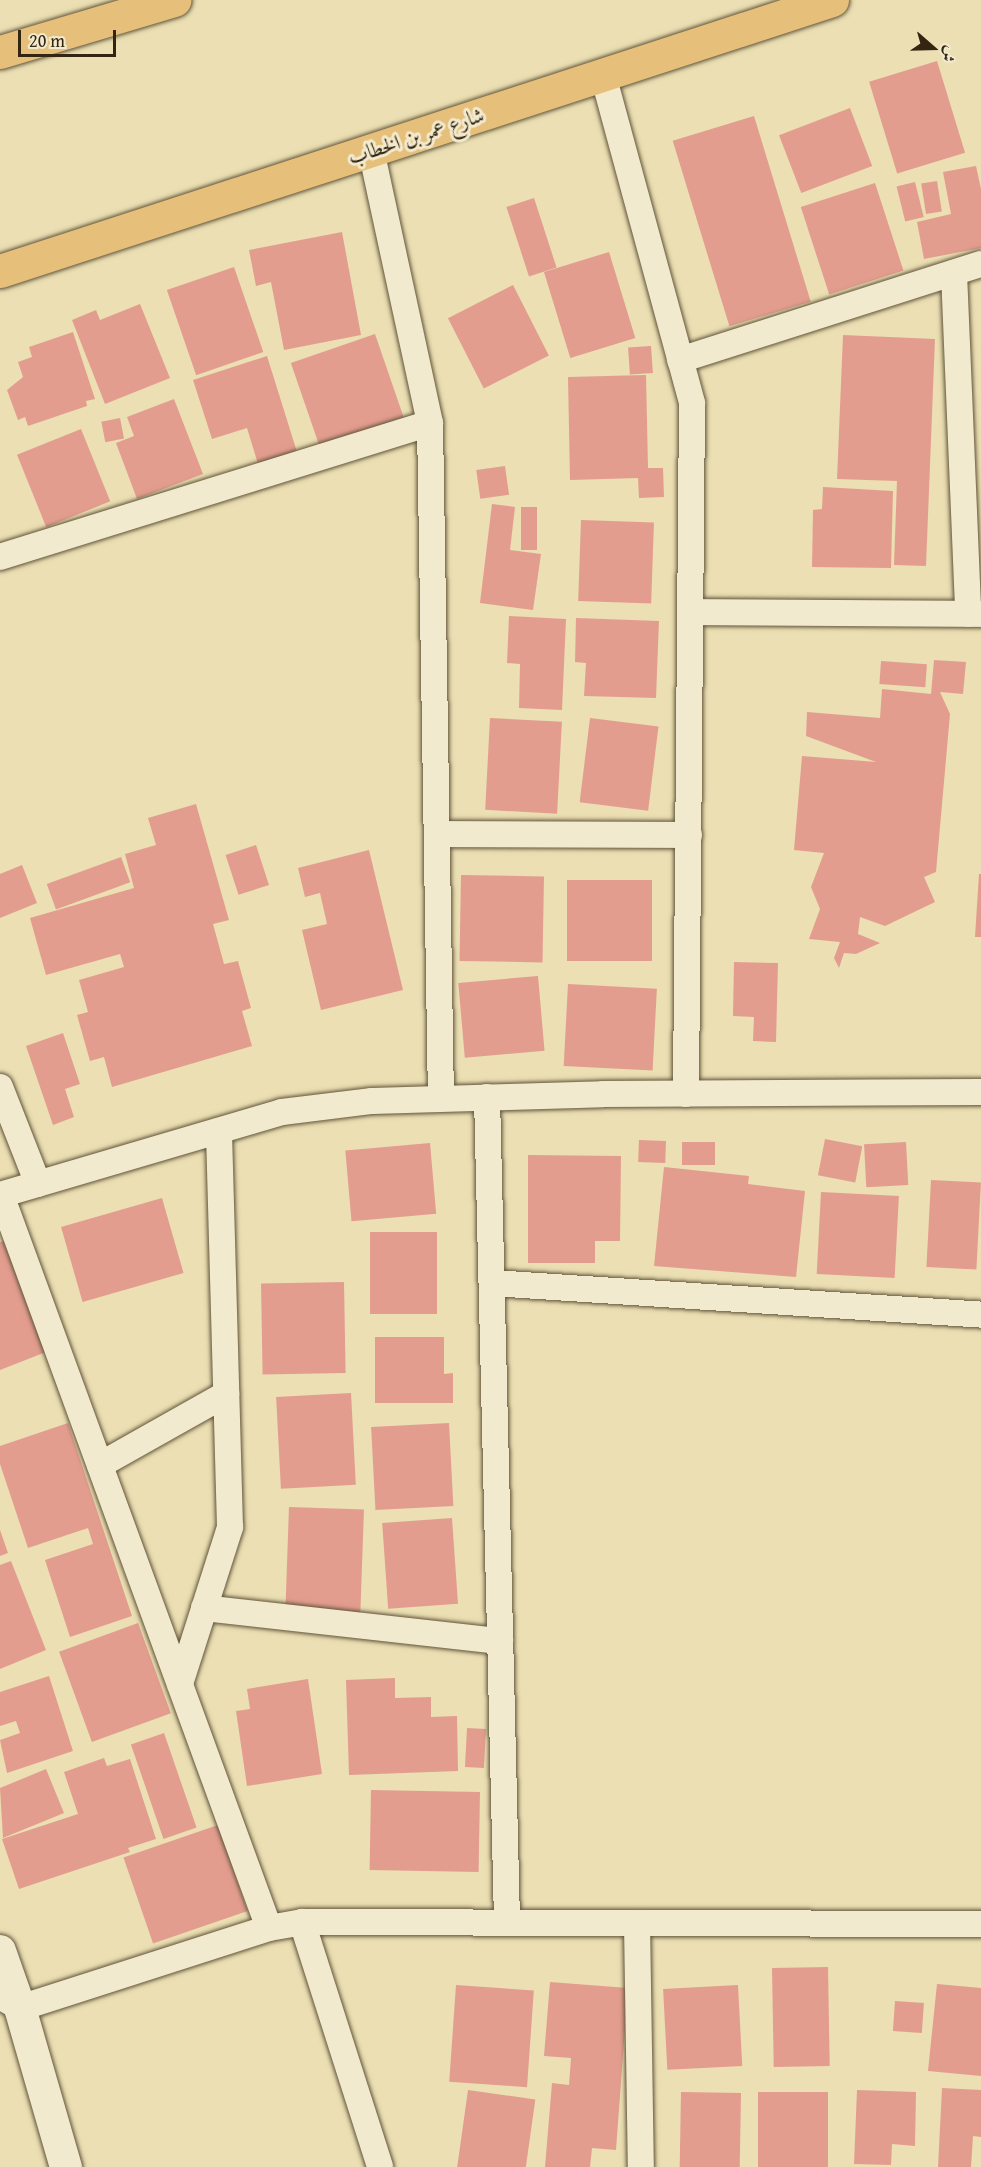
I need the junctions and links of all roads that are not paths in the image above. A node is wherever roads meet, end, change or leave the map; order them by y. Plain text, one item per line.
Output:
1 (174, 0) edge
2 (832, 0) edge
3 (0, 52) edge
4 (603, 75) junction
5 (371, 150) junction
6 (981, 264) edge
7 (0, 271) edge
8 (954, 273) junction
9 (680, 360) junction
10 (430, 423) junction
11 (0, 557) edge
12 (693, 612) junction
13 (974, 614) edge
14 (437, 834) junction
15 (689, 835) junction
16 (0, 1087) edge
17 (981, 1092) edge
18 (686, 1094) junction
19 (488, 1097) junction
20 (441, 1098) junction
21 (219, 1131) junction
22 (38, 1184) junction
23 (0, 1195) edge
24 (492, 1283) junction
25 (981, 1315) edge
26 (226, 1394) junction
27 (100, 1465) junction
28 (204, 1608) junction
29 (500, 1641) junction
30 (180, 1684) junction
31 (302, 1922) junction
32 (507, 1922) junction
33 (637, 1923) junction
34 (981, 1924) edge
35 (269, 1928) junction
36 (0, 1951) edge
37 (10, 2002) edge
38 (66, 2167) edge
39 (380, 2167) edge
40 (641, 2167) edge

1 - 3 main road
2 - 4 main road, شارع عمر بن الخطاب
4 - 5 main road, شارع عمر بن الخطاب
4 - 9 street
5 - 7 main road, شارع عمر بن الخطاب
5 - 10 street
6 - 8 street
8 - 9 street
8 - 13 street
9 - 12 street
10 - 11 street
10 - 14 street
12 - 13 street
12 - 15 street
14 - 15 street
14 - 20 street
15 - 18 street
16 - 22 street
17 - 18 street
18 - 19 street
19 - 20 street
19 - 24 street
20 - 21 street
21 - 22 street
21 - 26 street
22 - 23 street
23 - 27 street
24 - 25 street
24 - 29 street
26 - 27 street
26 - 28 street
27 - 30 street
28 - 29 street
28 - 30 street
29 - 32 street
30 - 35 street
31 - 32 street
31 - 35 street
31 - 39 street
32 - 33 street
33 - 34 street
33 - 40 street
35 - 37 street
36 - 37 street
37 - 38 street

